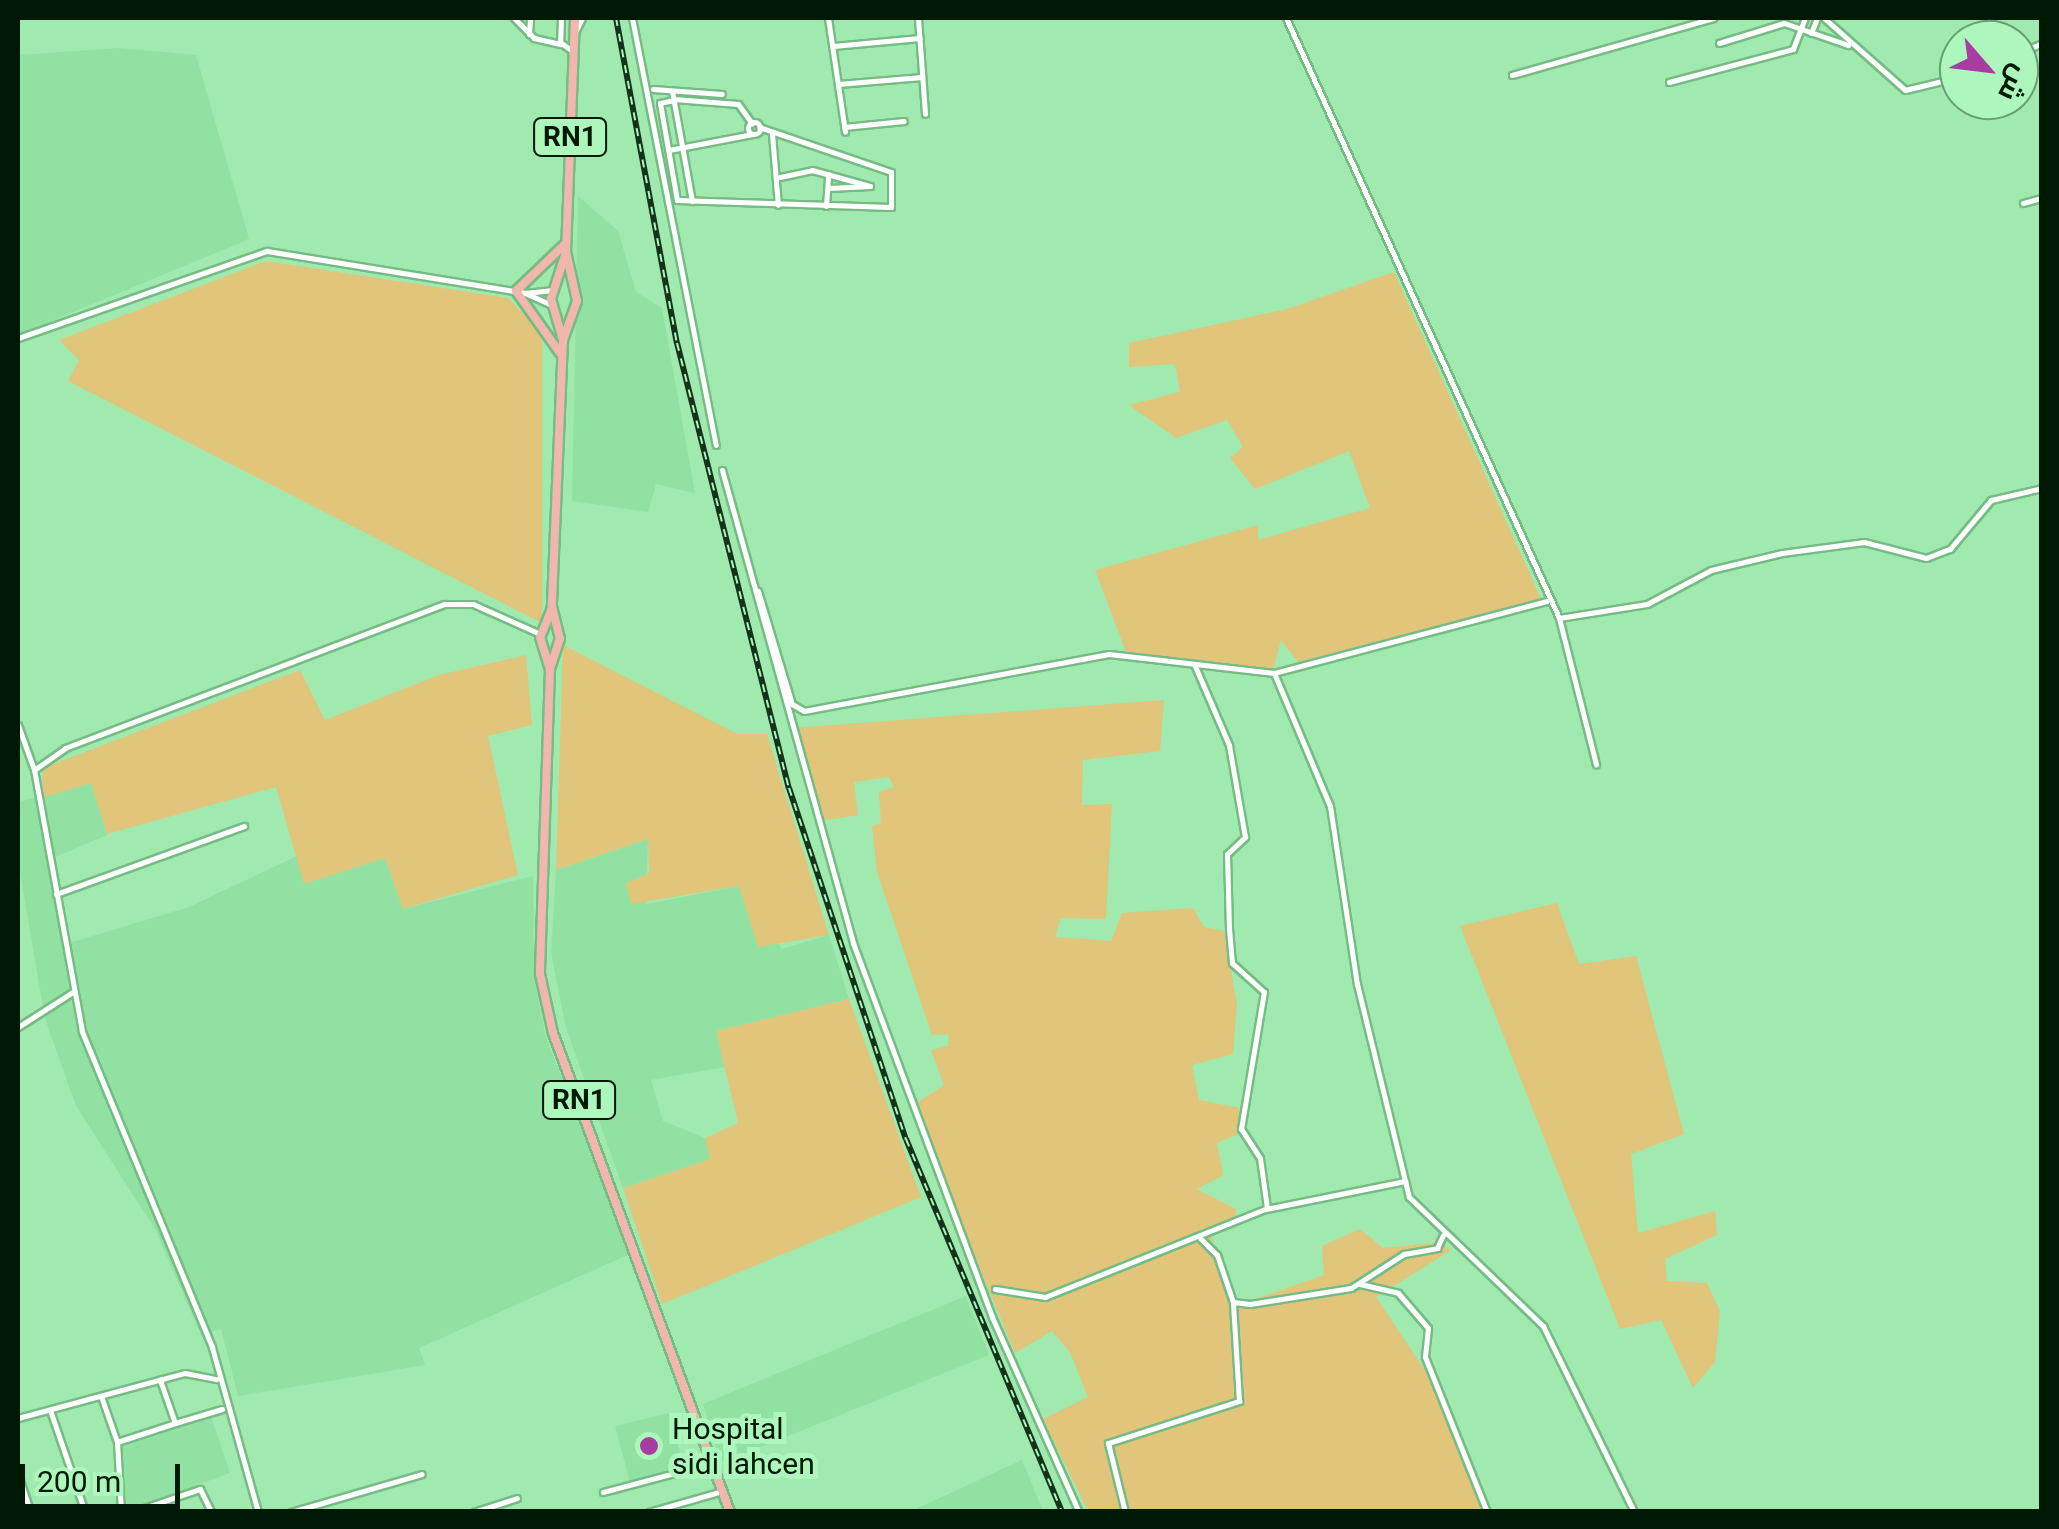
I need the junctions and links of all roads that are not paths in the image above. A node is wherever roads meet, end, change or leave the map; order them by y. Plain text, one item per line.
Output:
1 (514, 18) edge
2 (530, 18) edge
3 (561, 18) edge
4 (632, 18) edge
5 (828, 18) edge
6 (918, 18) edge
7 (1286, 18) edge
8 (1713, 18) edge
9 (1805, 18) edge
10 (1820, 18) edge
11 (576, 21) edge
12 (1798, 28) junction
13 (1811, 33) junction
14 (529, 34) junction
15 (920, 38) junction
16 (1719, 43) dead end
17 (561, 44) junction
18 (832, 46) junction
19 (1851, 46) junction
20 (574, 52) junction
21 (1512, 75) dead end
22 (922, 77) junction
23 (1669, 82) dead end
24 (1939, 82) edge
25 (838, 84) junction
26 (652, 89) dead end
27 (722, 94) dead end
28 (673, 97) junction
29 (925, 114) dead end
30 (904, 122) dead end
31 (752, 123) junction
32 (760, 127) junction
33 (772, 132) junction
34 (752, 134) junction
35 (682, 148) junction
36 (669, 150) junction
37 (828, 174) junction
38 (780, 178) junction
39 (828, 188) junction
40 (2042, 198) edge
41 (692, 200) junction
42 (2022, 203) dead end
43 (778, 205) junction
44 (826, 206) junction
45 (567, 238) junction
46 (566, 252) junction
47 (555, 289) junction
48 (573, 289) junction
49 (520, 292) junction
50 (553, 306) junction
51 (572, 309) junction
52 (18, 338) edge
53 (563, 340) junction
54 (562, 357) junction
55 (716, 445) dead end
56 (722, 470) dead end
57 (2042, 488) edge
58 (758, 591) dead end
59 (1547, 601) junction
60 (552, 608) junction
61 (1559, 618) junction
62 (558, 631) junction
63 (543, 632) junction
64 (545, 647) junction
65 (556, 647) junction
66 (1195, 666) junction
67 (550, 668) junction
68 (1274, 673) junction
69 (18, 725) edge
70 (1596, 764) dead end
71 (34, 770) junction
72 (244, 826) dead end
73 (56, 894) junction
74 (73, 992) junction
75 (18, 1025) edge
76 (1405, 1182) junction
77 (1266, 1208) junction
78 (1443, 1235) junction
79 (1197, 1237) junction
80 (1368, 1276) junction
81 (1358, 1284) junction
82 (1379, 1287) junction
83 (995, 1290) dead end
84 (1233, 1302) junction
85 (216, 1379) junction
86 (160, 1380) junction
87 (100, 1396) junction
88 (222, 1408) junction
89 (50, 1410) junction
90 (18, 1418) edge
91 (175, 1423) junction
92 (117, 1442) junction
93 (712, 1463) junction
94 (18, 1474) edge
95 (422, 1474) dead end
96 (19, 1483) edge
97 (722, 1491) junction
98 (603, 1492) dead end
99 (517, 1498) dead end
100 (30, 1512) edge
101 (85, 1512) edge
102 (121, 1512) edge
103 (132, 1512) edge
104 (212, 1512) edge
105 (258, 1512) edge
106 (291, 1512) edge
107 (474, 1512) edge
108 (649, 1512) edge
109 (730, 1512) edge
110 (1079, 1512) edge
111 (1125, 1512) edge
112 (1487, 1512) edge
113 (1634, 1512) edge

1 - 14 street
2 - 14 street
3 - 17 street
4 - 55 street
5 - 18 street
6 - 15 street
7 - 59 street
8 - 21 street
9 - 12 street
10 - 13 street
10 - 19 street
11 - 20 main road, RN1
12 - 13 street
12 - 16 street
12 - 23 street
13 - 19 street
14 - 17 street
15 - 18 street
15 - 22 street
17 - 20 street
18 - 25 street
19 - 24 street
20 - 45 main road, RN1
22 - 25 street
22 - 29 street
25 - 30 street
26 - 28 street
27 - 28 street
28 - 31 street
28 - 35 street
28 - 36 street
31 - 32 street
31 - 34 street
32 - 33 street
32 - 34 street
33 - 38 street
33 - 44 street
34 - 35 street
35 - 36 street
35 - 41 street
36 - 41 street
37 - 38 street
37 - 39 street
37 - 39 street
38 - 43 street
39 - 44 street
40 - 42 street
41 - 43 street
43 - 44 street
45 - 46 main road, RN1
45 - 49 main road
46 - 47 main road, RN1
46 - 48 main road, RN1
47 - 48 main road
47 - 49 street
47 - 50 main road
48 - 51 main road
49 - 50 street
49 - 52 street
49 - 54 main road
50 - 51 main road
50 - 53 main road
51 - 53 main road
53 - 54 main road
54 - 60 main road
56 - 110 street
57 - 61 street
58 - 66 street
59 - 61 street
59 - 68 street
60 - 62 main road
60 - 63 main road
61 - 70 street
62 - 63 main road
62 - 65 main road
63 - 64 main road
63 - 71 street
64 - 65 main road
64 - 67 main road, RN1
65 - 67 main road, RN1
66 - 68 street
66 - 77 street
67 - 93 main road, RN1
68 - 76 street
69 - 71 street
71 - 73 street
72 - 73 street
73 - 74 street
74 - 75 street
74 - 85 street
76 - 77 street
76 - 78 street
77 - 79 street
78 - 80 street
78 - 113 street
79 - 83 street
79 - 84 street
80 - 81 street
80 - 82 street
81 - 82 street
81 - 84 street
82 - 112 street
84 - 111 street
85 - 86 street
85 - 88 street
86 - 87 street
86 - 91 street
87 - 89 street
87 - 92 street
88 - 91 street
88 - 105 street
89 - 90 street
89 - 101 street
91 - 92 street
92 - 102 street
93 - 97 main road, RN1
93 - 98 street
94 - 96 street
95 - 106 street
96 - 100 street
97 - 108 street
97 - 109 main road, RN1
99 - 107 street
103 - 104 street

